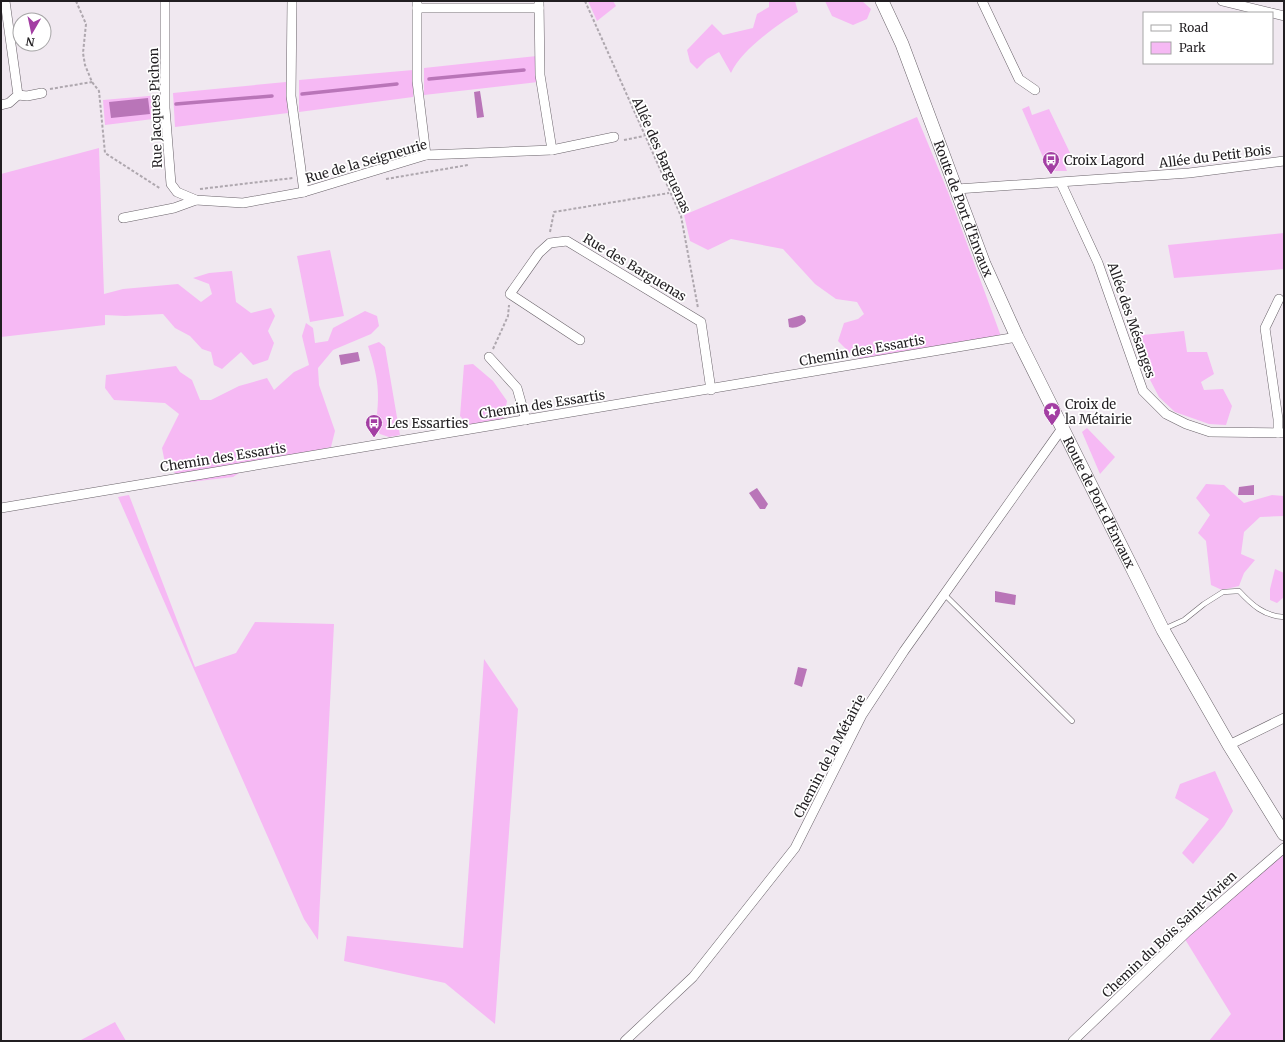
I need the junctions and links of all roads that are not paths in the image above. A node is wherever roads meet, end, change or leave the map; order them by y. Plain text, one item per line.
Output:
1 (5, 1) edge
2 (165, 1) edge
3 (292, 1) edge
4 (882, 1) edge
5 (982, 1) edge
6 (1222, 1) edge
7 (417, 4) edge
8 (539, 5) edge
9 (1267, 12) edge
10 (1273, 13) edge
11 (1284, 16) edge
12 (1035, 90) dead end
13 (42, 94) road end
14 (18, 95) junction
15 (1, 105) edge
16 (614, 137) dead end
17 (552, 150) junction
18 (426, 155) junction
19 (1284, 161) edge
20 (1061, 183) junction
21 (957, 190) junction
22 (304, 192) junction
23 (196, 200) junction
24 (123, 218) dead end
25 (1279, 299) dead end
26 (1017, 337) junction
27 (580, 340) dead end
28 (489, 357) road end
29 (711, 390) junction
30 (526, 420) junction
31 (1063, 427) junction
32 (1281, 433) edge
33 (1, 508) edge
34 (945, 595) junction
35 (1284, 617) edge
36 (1163, 630) junction
37 (1284, 718) edge
38 (1072, 721) dead end
39 (1229, 745) junction
40 (1284, 834) edge
41 (1284, 848) edge
42 (625, 1041) edge
43 (1073, 1041) edge

1 - 14 street
2 - 23 street, Rue Jacques Pichon
3 - 22 street
4 - 21 street, Route de Port d'Envaux
5 - 12 street
6 - 9 street
7 - 8 street
7 - 18 street
8 - 17 street
10 - 11 street
13 - 14 street
14 - 15 street
16 - 17 street, Rue de la Seigneurie
17 - 18 street, Rue de la Seigneurie
18 - 22 street, Rue de la Seigneurie
19 - 20 street, Allée du Petit Bois
20 - 21 street, Allée du Petit Bois
20 - 32 street, Allée des Mésanges
21 - 26 street, Route de Port d'Envaux
22 - 23 street, Rue de la Seigneurie
23 - 24 street
25 - 32 street
26 - 29 street, Chemin des Essartis
26 - 31 street, Route de Port d'Envaux
27 - 29 street, Rue des Barguenas
28 - 30 street
29 - 30 street, Chemin des Essartis
30 - 33 street, Chemin des Essartis
31 - 34 street, Chemin de la Métairie
31 - 36 street, Route de Port d'Envaux
34 - 38 lane
34 - 42 street, Chemin de la Métairie
35 - 36 lane
36 - 39 street, Route de Port d'Envaux
37 - 39 street
39 - 40 street, Route de Port d'Envaux
41 - 43 street, Chemin du Bois Saint-Vivien

